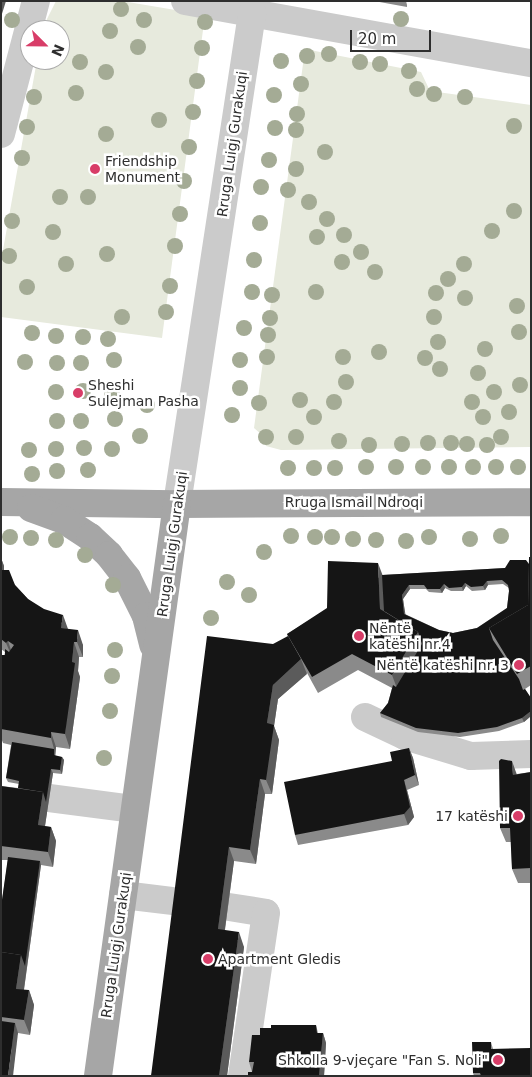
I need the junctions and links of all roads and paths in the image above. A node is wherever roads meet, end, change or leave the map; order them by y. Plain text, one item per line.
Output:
1 (36, 1) edge
2 (184, 1) edge
3 (220, 4) edge
4 (252, 13) junction
5 (531, 63) edge
6 (1, 134) edge
7 (6, 502) edge
8 (531, 502) edge
9 (177, 504) junction
10 (156, 657) junction
11 (365, 717) dead end
12 (530, 754) edge
13 (531, 773) edge
14 (49, 798) edge
15 (134, 809) junction
16 (123, 895) junction
17 (180, 902) edge
18 (229, 908) dead end
19 (98, 1076) edge
20 (242, 1076) edge

1 - 6 street
2 - 3 street
3 - 4 street
4 - 5 street
4 - 9 street, Rruga Luigj Gurakuqi
7 - 9 main road, Rruga Ismail Ndroqi
7 - 10 main road
8 - 9 main road, Rruga Ismail Ndroqi
9 - 10 main road, Rruga Luigj Gurakuqi
10 - 15 main road, Rruga Luigj Gurakuqi
11 - 12 street
12 - 13 street
14 - 15 street
15 - 16 main road, Rruga Luigj Gurakuqi
16 - 17 street
16 - 19 main road, Rruga Luigj Gurakuqi
18 - 20 street

